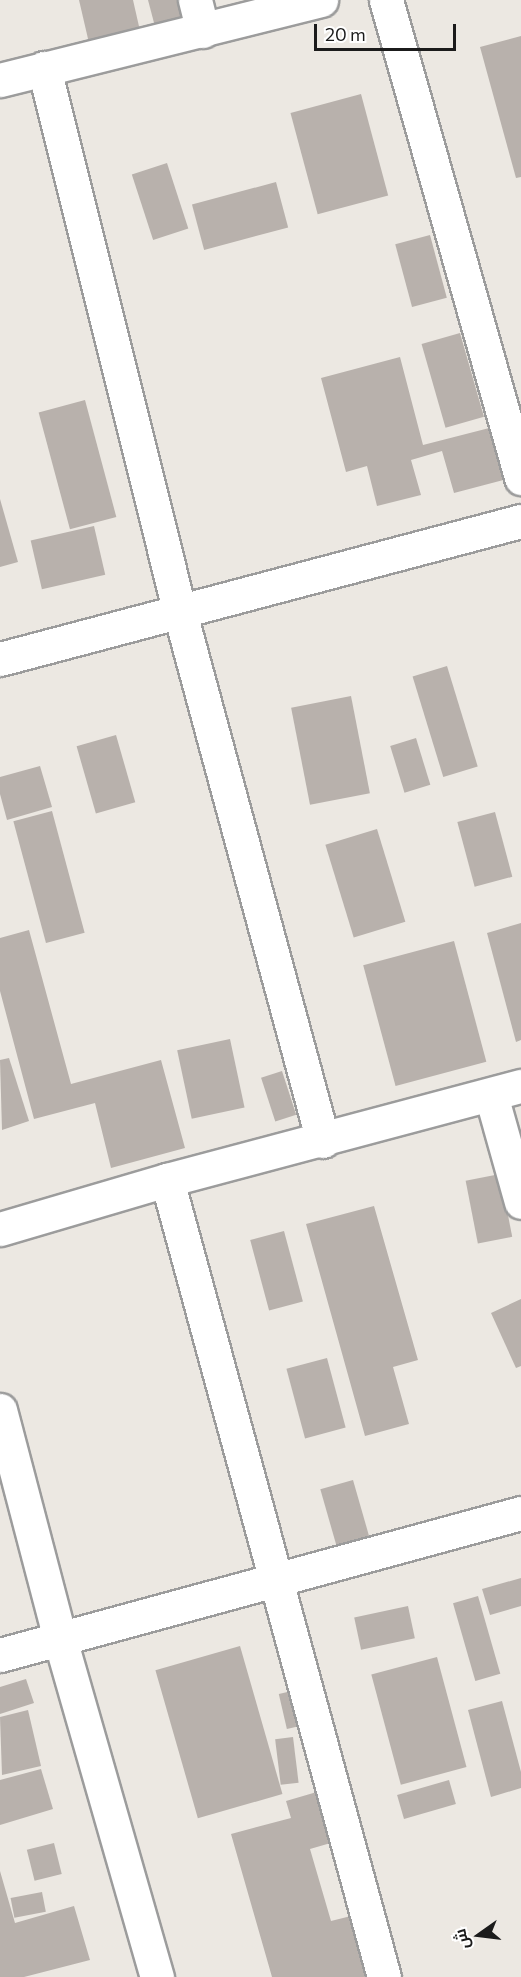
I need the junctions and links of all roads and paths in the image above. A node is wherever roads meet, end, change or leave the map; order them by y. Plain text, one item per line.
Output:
1 (195, 0) edge
2 (321, 0) edge
3 (386, 0) edge
4 (203, 31) junction
5 (44, 68) junction
6 (0, 80) edge
7 (521, 478) edge
8 (521, 520) edge
9 (180, 613) junction
10 (0, 659) edge
11 (506, 1090) edge
12 (323, 1141) junction
13 (167, 1180) junction
14 (521, 1202) edge
15 (0, 1229) edge
16 (0, 1410) edge
17 (521, 1513) edge
18 (277, 1579) junction
19 (60, 1638) junction
20 (0, 1655) edge
21 (157, 1977) edge
22 (384, 1977) edge

1 - 4 street
2 - 4 street
3 - 7 street
4 - 5 street
5 - 6 street
5 - 9 street
8 - 9 street
9 - 10 street
9 - 12 street
11 - 12 street
11 - 14 street
12 - 13 street
13 - 15 street
13 - 18 street
16 - 19 street
17 - 18 street
18 - 19 street
18 - 22 street
19 - 20 street
19 - 21 street

